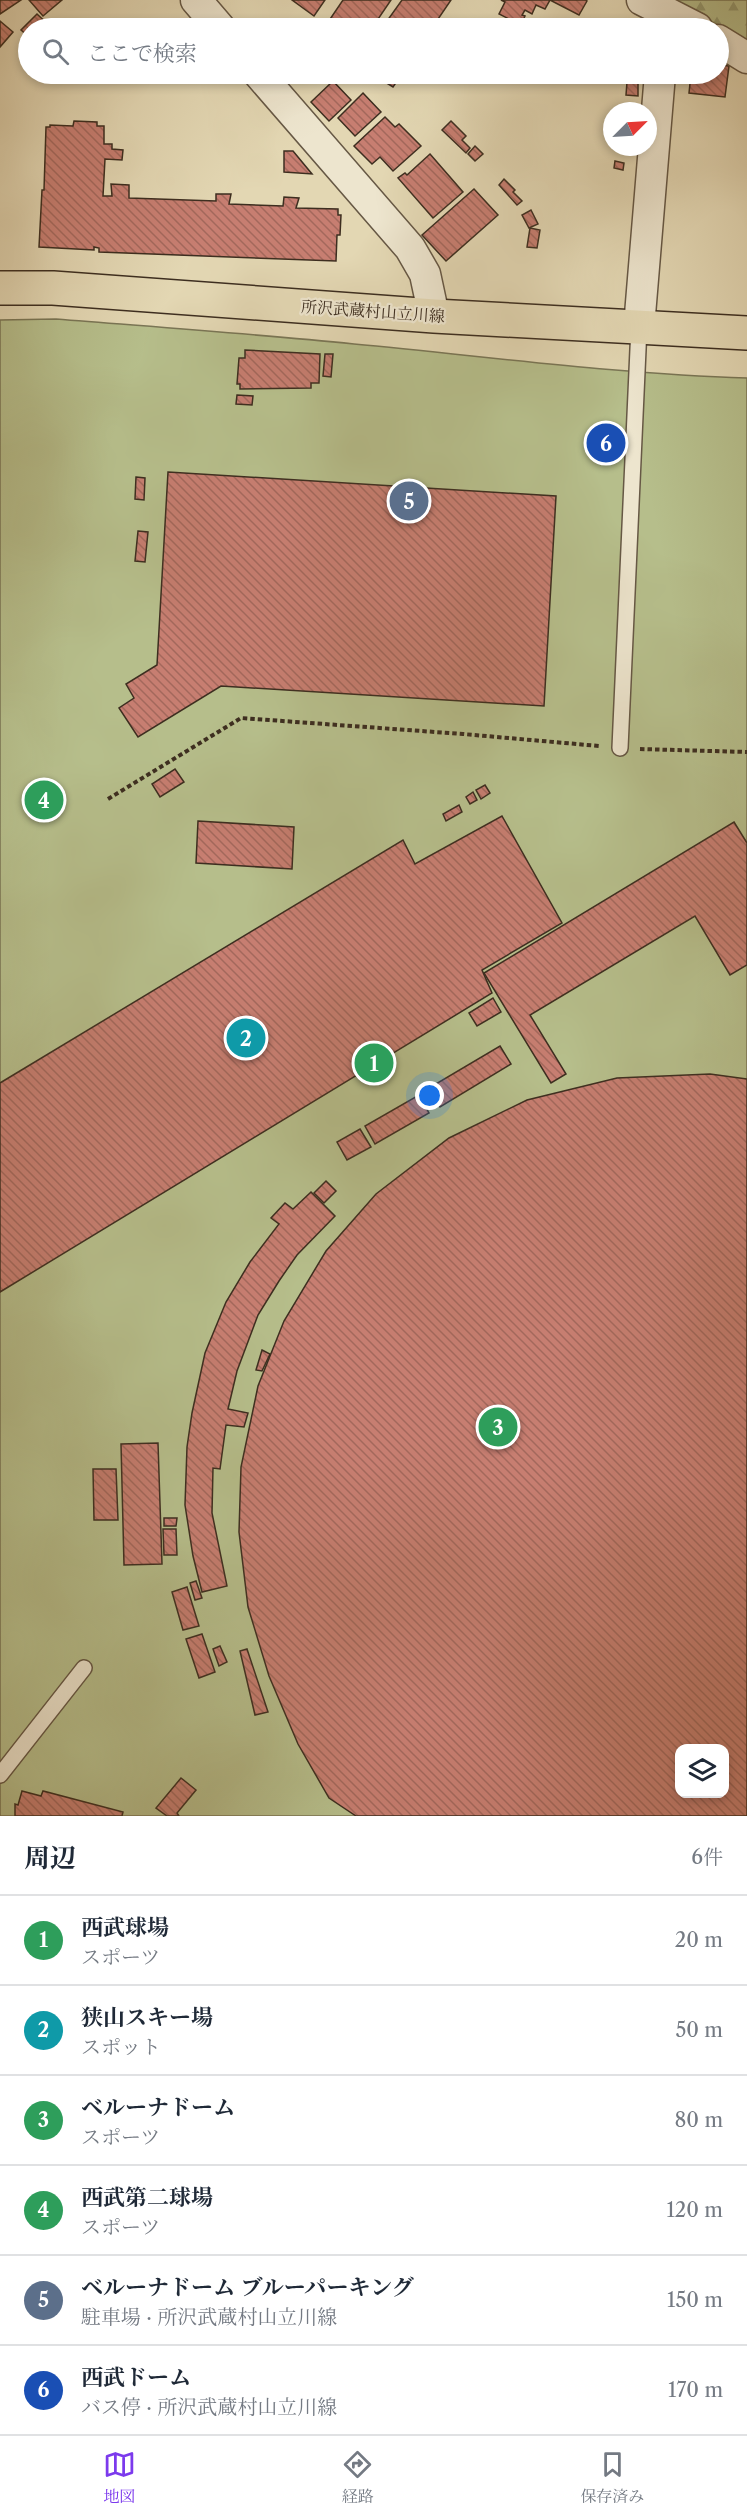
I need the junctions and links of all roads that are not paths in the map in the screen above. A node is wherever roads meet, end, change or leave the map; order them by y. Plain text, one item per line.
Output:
1 (196, 0) edge
2 (653, 12) edge
3 (211, 18) edge
4 (670, 18) edge
5 (729, 47) edge
6 (747, 58) edge
7 (268, 84) edge
8 (659, 84) edge
9 (0, 288) edge
10 (434, 316) junction
11 (639, 327) junction
12 (747, 333) edge
13 (620, 748) road end
14 (84, 1668) dead end
15 (0, 1775) edge

1 - 3 street
2 - 4 street
5 - 6 street
7 - 10 street
8 - 11 street
9 - 10 main road, 所沢武蔵村山立川線
10 - 11 main road, 所沢武蔵村山立川線
11 - 12 main road, 所沢武蔵村山立川線
11 - 13 lane
14 - 15 lane

